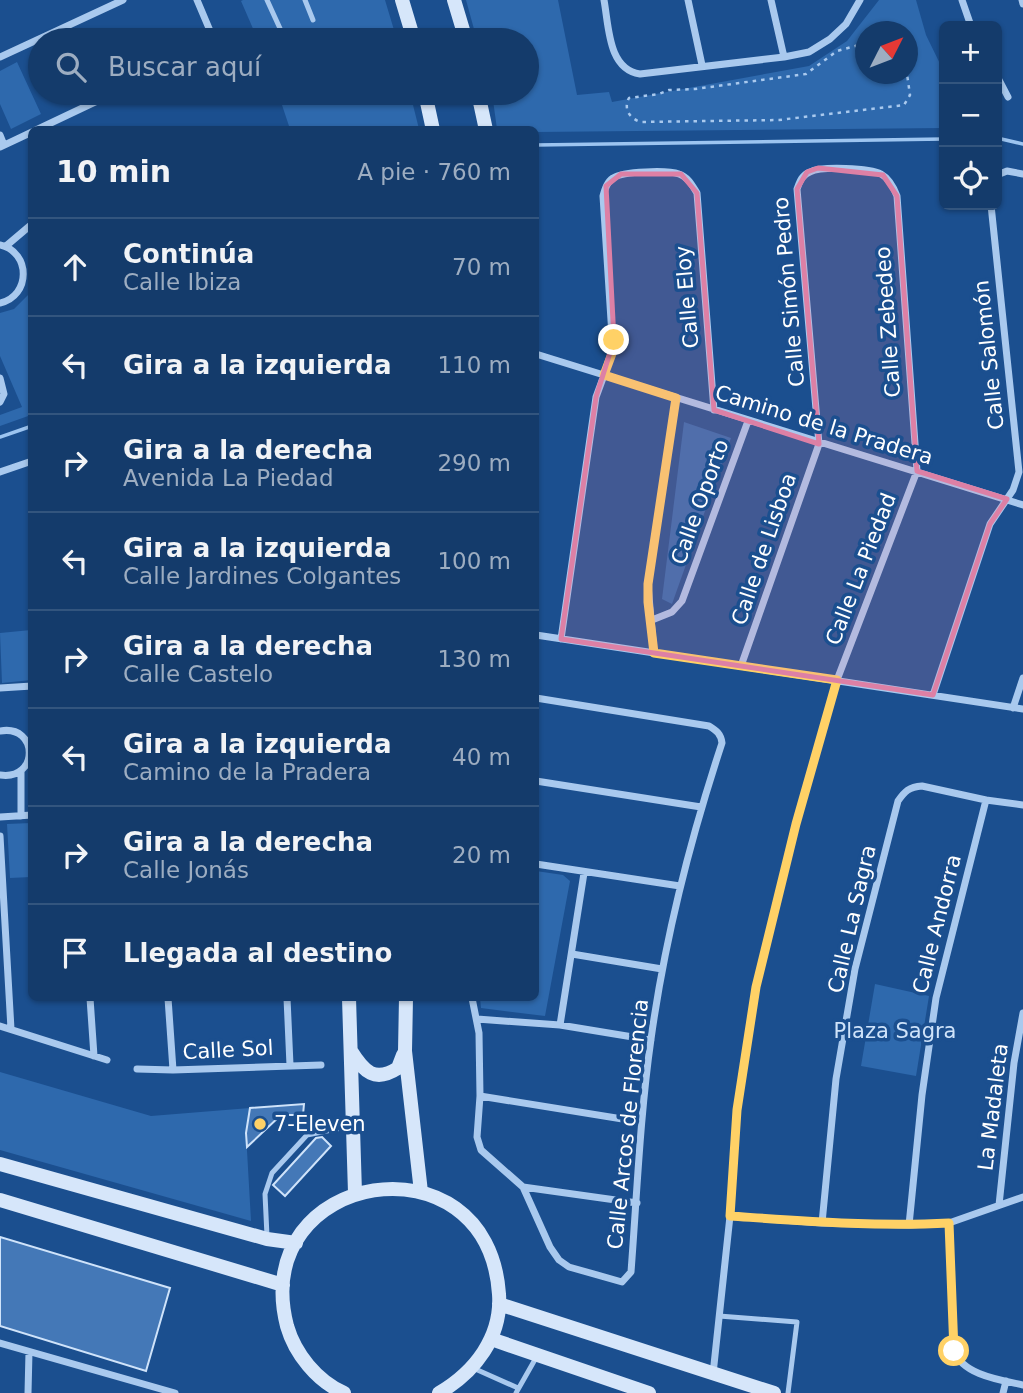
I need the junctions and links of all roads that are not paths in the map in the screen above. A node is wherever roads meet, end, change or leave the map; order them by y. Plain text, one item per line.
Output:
1 (123, 0) edge
2 (197, 0) edge
3 (305, 0) edge
4 (402, 0) edge
5 (454, 0) edge
6 (604, 0) edge
7 (688, 0) edge
8 (771, 0) edge
9 (962, 0) edge
10 (269, 1) edge
11 (857, 3) edge
12 (313, 20) dead end
13 (969, 21) edge
14 (63, 28) edge
15 (209, 28) edge
16 (280, 28) edge
17 (410, 28) edge
18 (462, 28) edge
19 (28, 44) edge
20 (0, 57) edge
21 (784, 57) junction
22 (702, 65) junction
23 (1001, 84) edge
24 (1008, 97) dead end
25 (89, 105) edge
26 (428, 105) edge
27 (481, 105) edge
28 (44, 126) edge
29 (433, 126) edge
30 (486, 126) edge
31 (28, 134) edge
32 (0, 135) edge
33 (2, 146) edge
34 (1002, 173) edge
35 (1023, 174) edge
36 (883, 175) joint
37 (992, 210) edge
38 (28, 226) edge
39 (3, 245) edge
40 (28, 272) edge
41 (28, 280) edge
42 (0, 303) edge
43 (539, 355) edge
44 (604, 375) junction
45 (0, 378) edge
46 (676, 398) junction
47 (0, 402) edge
48 (714, 410) junction
49 (748, 421) junction
50 (820, 443) junction
51 (28, 462) edge
52 (917, 471) junction
53 (0, 472) edge
54 (1007, 499) junction
55 (1023, 505) edge
56 (652, 620) junction
57 (539, 635) edge
58 (561, 639) junction
59 (654, 653) junction
60 (741, 667) junction
61 (1023, 678) edge
62 (837, 680) junction
63 (28, 686) edge
64 (0, 688) edge
65 (933, 695) junction
66 (539, 698) edge
67 (1013, 708) junction
68 (1023, 709) edge
69 (0, 731) edge
70 (28, 738) edge
71 (28, 764) edge
72 (21, 771) junction
73 (0, 775) edge
74 (539, 781) edge
75 (986, 800) junction
76 (1023, 805) edge
77 (701, 807) junction
78 (22, 816) junction
79 (28, 816) edge
80 (0, 817) edge
81 (0, 836) edge
82 (539, 865) edge
83 (584, 873) junction
84 (680, 886) junction
85 (572, 954) junction
86 (662, 969) junction
87 (90, 1001) edge
88 (168, 1001) edge
89 (287, 1001) edge
90 (349, 1001) edge
91 (406, 1001) edge
92 (473, 1001) edge
93 (1023, 1013) edge
94 (477, 1019) junction
95 (560, 1025) junction
96 (0, 1026) edge
97 (11, 1030) junction
98 (650, 1040) junction
99 (351, 1050) junction
100 (404, 1051) junction
101 (94, 1056) junction
102 (107, 1060) dead end
103 (290, 1065) junction
104 (321, 1065) dead end
105 (137, 1069) dead end
106 (173, 1070) junction
107 (480, 1096) junction
108 (641, 1122) junction
109 (353, 1126) junction
110 (0, 1164) edge
111 (523, 1187) junction
112 (421, 1192) junction
113 (355, 1193) junction
114 (1023, 1197) edge
115 (0, 1200) edge
116 (636, 1203) junction
117 (999, 1205) junction
118 (730, 1216) junction
119 (822, 1223) junction
120 (949, 1223) junction
121 (909, 1225) junction
122 (267, 1239) junction
123 (296, 1243) junction
124 (283, 1285) junction
125 (499, 1304) junction
126 (719, 1316) junction
127 (491, 1339) junction
128 (0, 1343) edge
129 (29, 1352) junction
130 (537, 1356) junction
131 (472, 1368) junction
132 (713, 1375) junction
133 (1006, 1381) junction
134 (1023, 1385) edge
135 (517, 1390) edge
136 (634, 1391) edge
137 (341, 1392) edge
138 (28, 1393) edge
139 (175, 1393) edge
140 (439, 1393) edge
141 (649, 1393) edge
142 (774, 1393) edge
143 (788, 1393) edge
144 (1003, 1393) edge

1 - 14 street
2 - 15 street
3 - 12 lane
4 - 17 main road
5 - 18 main road
6 - 22 street
7 - 22 street
8 - 21 street
9 - 13 street
10 - 16 lane
11 - 21 street
19 - 20 street
21 - 22 street
23 - 24 street
25 - 28 street
26 - 29 main road
27 - 30 main road
31 - 33 street
32 - 33 street
34 - 35 street
36 - 50 street, Calle Simón Pedro
36 - 52 street, Calle Zebedeo
37 - 54 street, Calle Salomón
38 - 39 street
39 - 40 street
40 - 41 street
41 - 42 street
43 - 44 street, Camino de la Pradera
44 - 46 street, Camino de la Pradera
44 - 48 street, Calle Eloy
44 - 58 street
45 - 47 street
46 - 48 street, Camino de la Pradera
46 - 56 street
48 - 49 street, Camino de la Pradera
49 - 50 street, Camino de la Pradera
49 - 56 street, Calle Oporto
50 - 52 street, Camino de la Pradera
50 - 60 street, Calle de Lisboa
51 - 53 street
52 - 54 street, Camino de la Pradera
52 - 62 street, Calle La Piedad
54 - 55 street, Camino de la Pradera
54 - 65 street, Calle Salomón
56 - 59 street
57 - 58 street
58 - 59 street
59 - 60 street
60 - 62 street
61 - 67 street
62 - 65 street
62 - 118 street, Calle La Piedad
63 - 64 street
65 - 67 street
66 - 77 street, Calle Arcos de Florencia
67 - 68 street
69 - 70 street
71 - 72 street
72 - 73 street
72 - 78 street
74 - 77 street
75 - 76 street
75 - 119 street, Calle La Sagra
75 - 121 street, Calle Andorra
77 - 84 street, Calle Arcos de Florencia
78 - 79 street
78 - 80 street
81 - 97 street
82 - 83 street
83 - 84 street
83 - 85 street
84 - 86 street, Calle Arcos de Florencia
85 - 86 street
85 - 95 street
86 - 98 street, Calle Arcos de Florencia
87 - 101 street
88 - 106 street
89 - 103 street
90 - 99 main road
91 - 100 main road
92 - 94 street
93 - 117 street, La Madaleta
94 - 95 street
94 - 107 street
95 - 98 street
96 - 97 street
97 - 101 street
98 - 108 street, Calle Arcos de Florencia
99 - 100 main road
99 - 109 main road
100 - 112 main road
101 - 102 street
103 - 104 street, Calle Sol
103 - 106 street, Calle Sol
105 - 106 street, Calle Sol
107 - 108 street
107 - 111 street
108 - 116 street, Calle Arcos de Florencia
109 - 113 main road
109 - 122 lane
110 - 122 main road
111 - 116 street
111 - 116 street, Calle Arcos de Florencia
112 - 113 main road
112 - 125 main road
113 - 123 main road
114 - 117 street
115 - 124 main road
117 - 120 street
118 - 119 street
118 - 126 street, Calle La Piedad
119 - 121 street
120 - 121 street
120 - 133 street
122 - 123 main road
123 - 124 main road
124 - 137 main road
125 - 127 main road
125 - 132 main road
126 - 132 street, Calle La Piedad
126 - 143 lane
127 - 130 main road
127 - 131 main road
128 - 129 street
129 - 138 street
129 - 139 street
130 - 135 lane
130 - 136 main road
131 - 135 lane
131 - 140 main road
132 - 142 main road
133 - 134 street
133 - 144 street
136 - 141 main road

